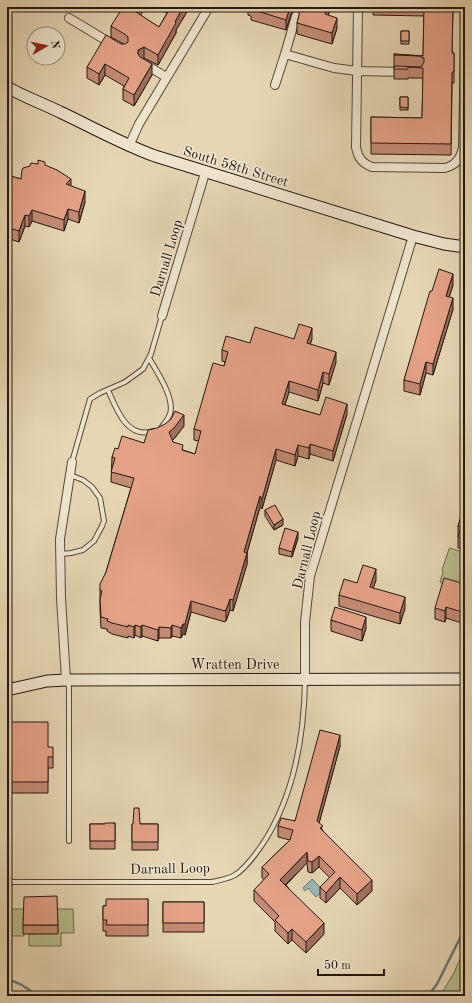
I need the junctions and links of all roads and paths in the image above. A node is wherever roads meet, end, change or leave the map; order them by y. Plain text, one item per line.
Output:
1 (208, 7) edge
2 (358, 7) edge
3 (296, 16) dead end
4 (69, 18) dead end
5 (465, 42) edge
6 (117, 46) edge
7 (285, 54) junction
8 (143, 63) edge
9 (357, 72) junction
10 (412, 72) edge
11 (166, 77) junction
12 (276, 85) dead end
13 (7, 87) edge
14 (129, 146) junction
15 (205, 172) junction
16 (412, 236) junction
17 (465, 247) edge
18 (162, 316) joint
19 (149, 358) junction
20 (108, 390) junction
21 (72, 462) joint
22 (70, 475) junction
23 (60, 554) junction
24 (305, 679) junction
25 (465, 679) edge
26 (66, 680) junction
27 (7, 690) edge
28 (69, 841) dead end
29 (7, 882) edge

1 - 11 street
2 - 9 street
3 - 7 street
4 - 6 street
5 - 9 street
7 - 9 street
7 - 12 street
8 - 11 street
9 - 10 street
11 - 14 street
13 - 14 street, South 58th Street
14 - 15 street, South 58th Street
15 - 16 street, South 58th Street
15 - 18 street, Darnall Loop
16 - 17 street, South 58th Street
16 - 24 street, Darnall Loop
18 - 19 lane, Darnall Loop
19 - 20 lane, Darnall Loop
19 - 20 lane
20 - 21 lane, Darnall Loop
21 - 22 street, Darnall Loop
22 - 23 street, Darnall Loop
22 - 23 lane
23 - 26 street, Darnall Loop
24 - 25 street, Wratten Drive
24 - 26 street, Wratten Drive
24 - 29 lane, Darnall Loop
26 - 27 street, Wratten Drive
26 - 28 lane, Darnall Loop

